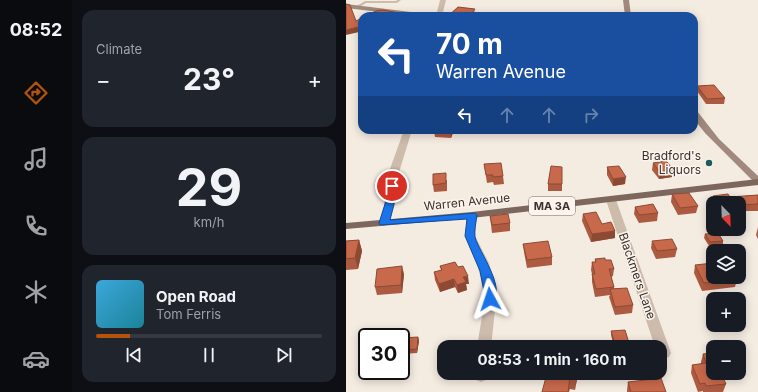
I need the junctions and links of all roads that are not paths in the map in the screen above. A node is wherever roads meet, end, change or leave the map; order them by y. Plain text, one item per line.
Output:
1 (399, 0) edge
2 (442, 0) edge
3 (626, 0) edge
4 (364, 1) edge
5 (377, 1) edge
6 (346, 6) edge
7 (358, 7) junction
8 (377, 9) junction
9 (373, 12) edge
10 (398, 12) edge
11 (440, 12) edge
12 (628, 12) edge
13 (698, 118) edge
14 (407, 134) edge
15 (758, 181) edge
16 (611, 200) junction
17 (472, 215) junction
18 (384, 223) junction
19 (346, 226) edge
20 (485, 340) edge
21 (659, 340) edge

1 - 5 lane
2 - 11 street
3 - 12 main road
4 - 5 lane
4 - 7 lane
6 - 7 main road
7 - 8 main road
8 - 9 street
8 - 10 main road
13 - 15 main road
14 - 18 street
15 - 16 main road, Warren Avenue / MA 3A
16 - 17 main road, Warren Avenue / MA 3A
16 - 21 street, Blackmers Lane
17 - 18 main road, Warren Avenue / MA 3A
17 - 20 street
18 - 19 main road, Warren Avenue / MA 3A

